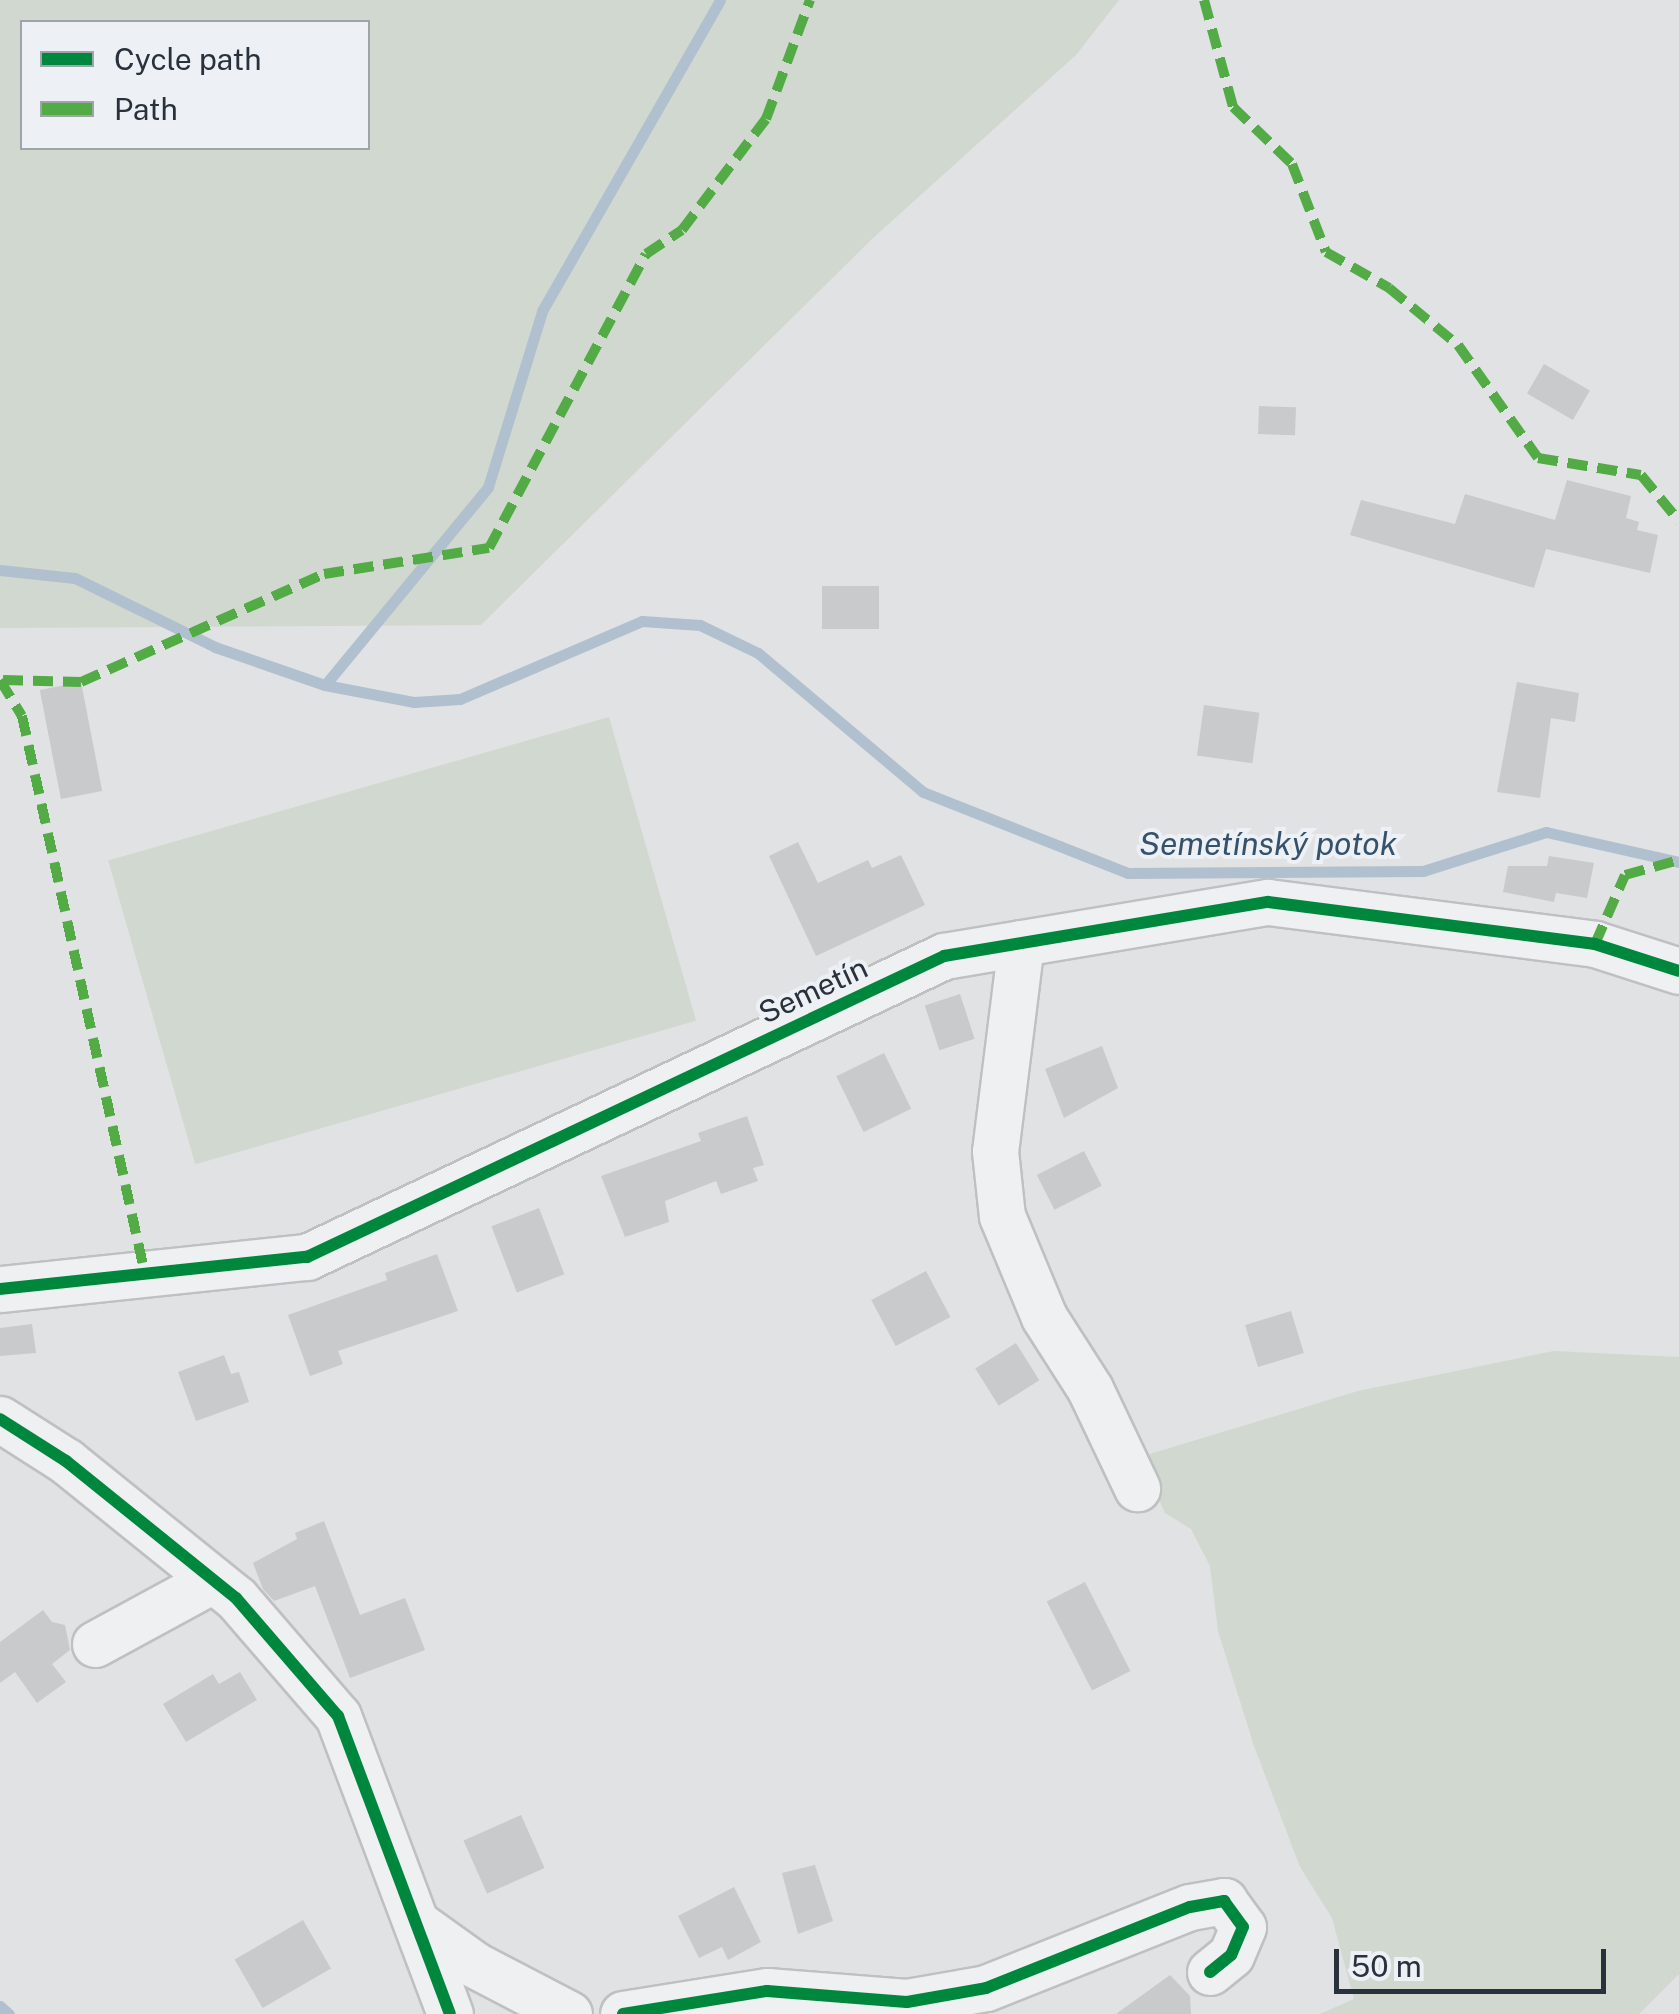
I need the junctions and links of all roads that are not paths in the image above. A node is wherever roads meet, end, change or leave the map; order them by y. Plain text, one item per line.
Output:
1 (1022, 943) junction
2 (1679, 972) edge
3 (0, 1289) edge
4 (0, 1419) edge
5 (1137, 1488) dead end
6 (213, 1580) junction
7 (96, 1644) dead end
8 (418, 1924) junction
9 (1210, 1972) dead end
10 (450, 2014) edge
11 (569, 2014) edge
12 (623, 2014) edge

1 - 2 street, Semetín
1 - 3 street, Semetín
1 - 5 street
4 - 6 street
6 - 7 street
6 - 8 street
8 - 10 street
8 - 11 street
9 - 12 street

